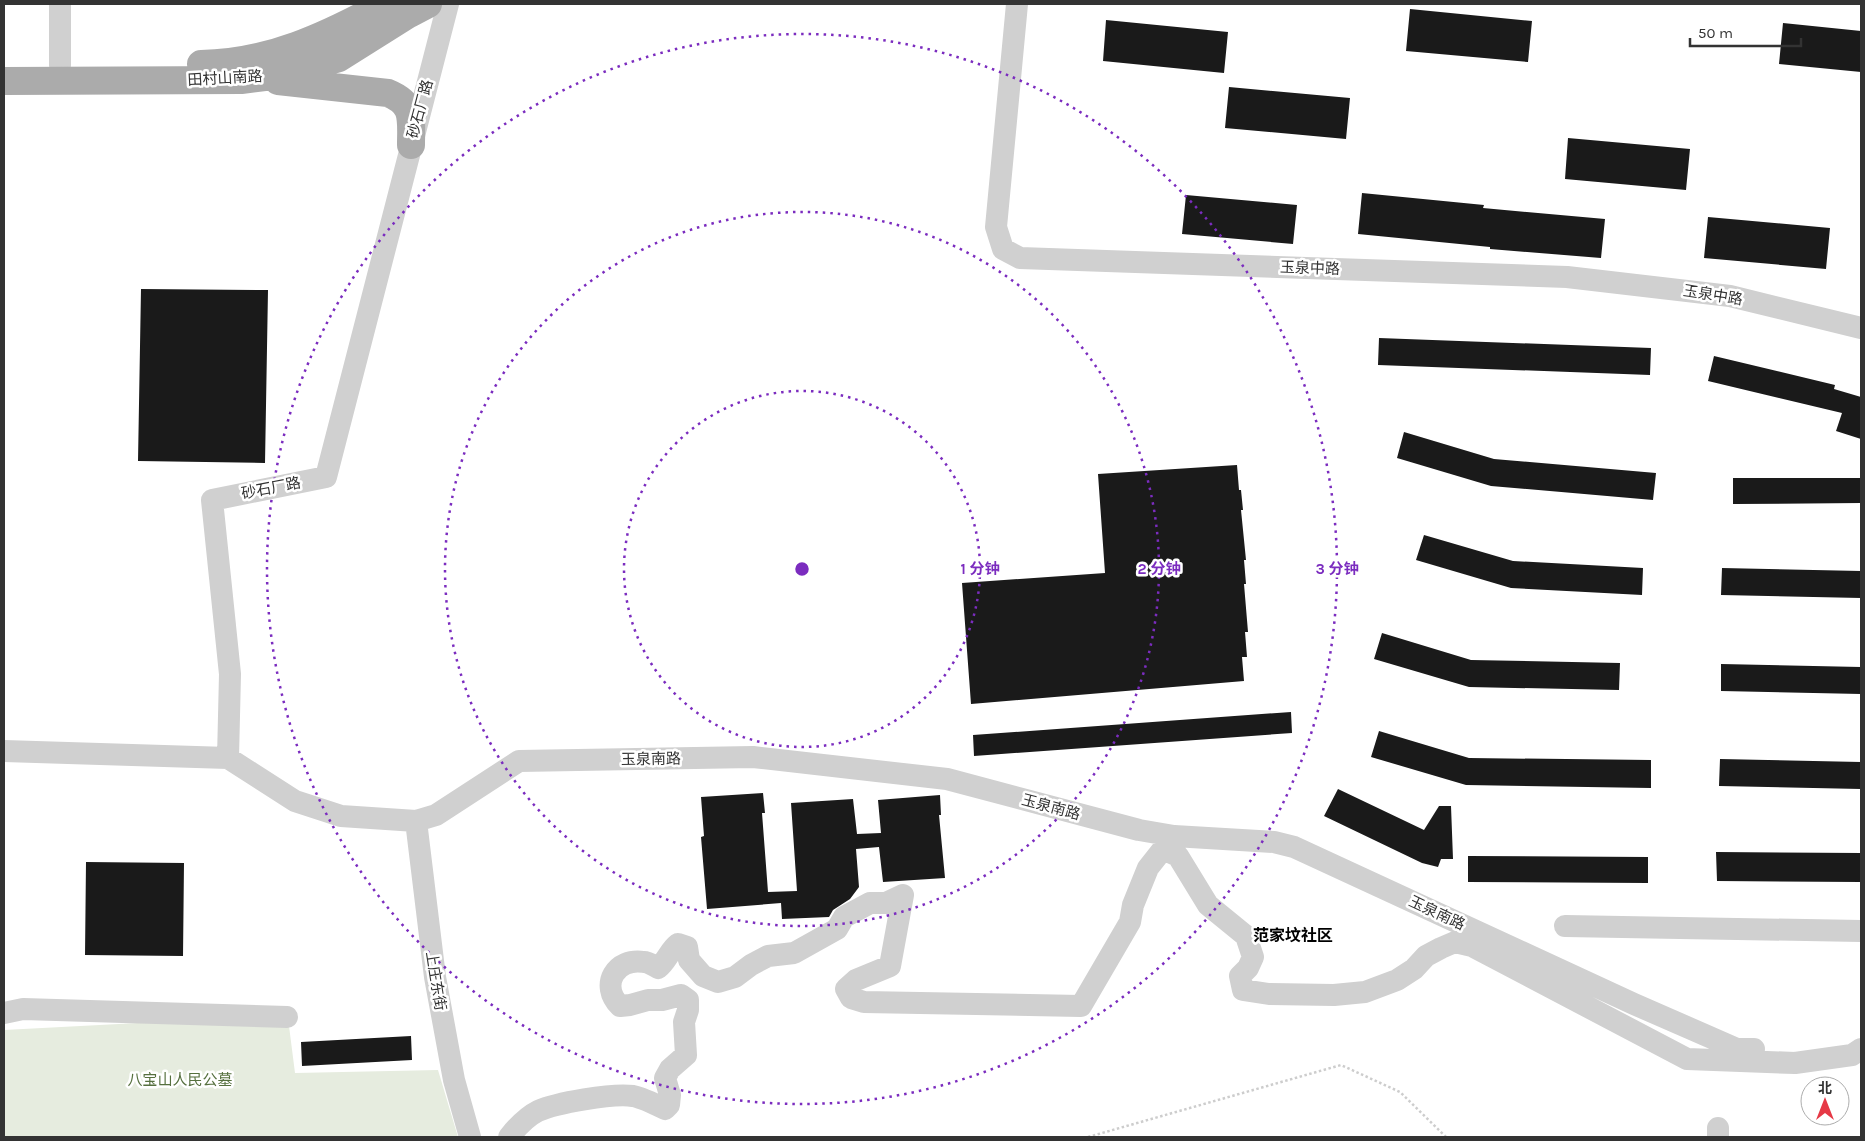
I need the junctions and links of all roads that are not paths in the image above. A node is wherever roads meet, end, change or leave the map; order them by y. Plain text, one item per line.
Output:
1 (60, 4) edge
2 (68, 4) edge
3 (385, 4) edge
4 (428, 4) edge
5 (448, 4) edge
6 (1018, 4) edge
7 (4, 65) edge
8 (64, 65) junction
9 (241, 80) junction
10 (4, 82) edge
11 (411, 145) junction
12 (1861, 328) edge
13 (4, 751) edge
14 (228, 758) junction
15 (416, 822) junction
16 (1566, 926) dead end
17 (1861, 931) edge
18 (4, 1013) edge
19 (288, 1017) dead end
20 (1861, 1036) edge
21 (1861, 1049) edge
22 (470, 1137) edge
23 (510, 1137) edge

1 - 8 street
2 - 8 street
3 - 8 main road, 田村山南路
4 - 9 main road, 田村山南路
5 - 11 street, 砂石厂路
6 - 12 street, 玉泉中路
7 - 8 main road, 田村山南路
9 - 10 main road, 田村山南路
9 - 11 main road
11 - 14 street, 砂石厂路
13 - 14 street
14 - 15 street, 玉泉南路
15 - 20 street, 玉泉南路
15 - 22 street, 上庄东街
16 - 17 street
18 - 19 street
21 - 23 street

